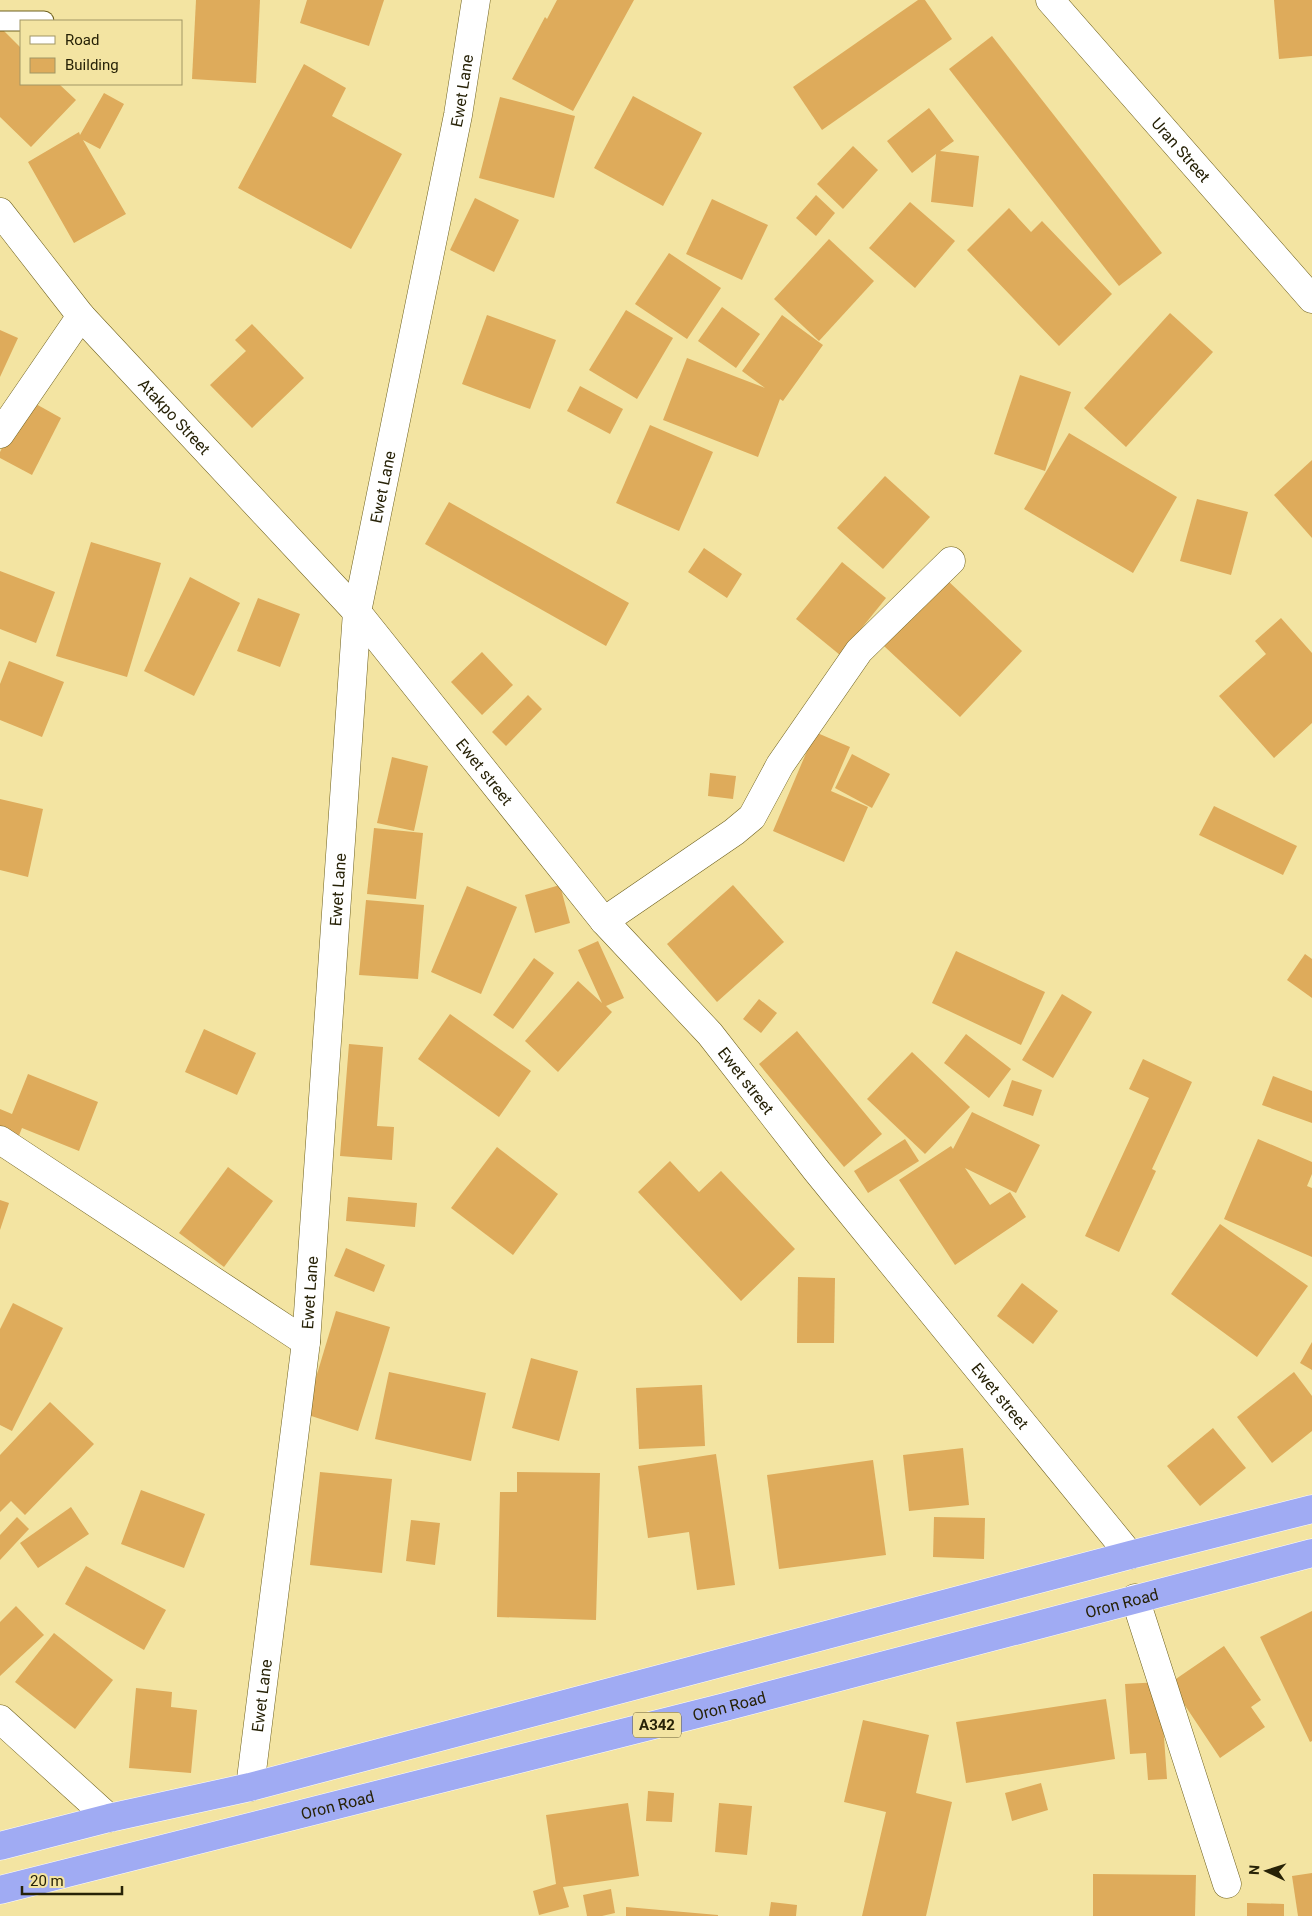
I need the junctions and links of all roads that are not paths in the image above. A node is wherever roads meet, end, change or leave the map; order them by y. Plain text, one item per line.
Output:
1 (476, 0) edge
2 (1050, 0) edge
3 (0, 21) edge
4 (20, 21) edge
5 (0, 212) edge
6 (1312, 299) edge
7 (81, 316) junction
8 (0, 434) edge
9 (951, 561) dead end
10 (357, 612) junction
11 (604, 921) junction
12 (0, 1140) edge
13 (306, 1342) junction
14 (1312, 1509) edge
15 (1312, 1554) edge
16 (1130, 1555) junction
17 (1136, 1598) junction
18 (0, 1719) edge
19 (250, 1787) junction
20 (109, 1818) junction
21 (0, 1846) edge
22 (1227, 1884) dead end
23 (0, 1890) edge

1 - 10 street, Ewet Lane
2 - 6 street, Uran Street
3 - 4 lane
5 - 7 street, Atakpo Street
7 - 8 street
7 - 10 street, Atakpo Street
9 - 11 street
10 - 11 street, Ewet street
10 - 13 street, Ewet Lane
11 - 16 street, Ewet street
12 - 13 street
13 - 19 street, Ewet Lane
14 - 16 highway
15 - 17 highway, Oron Road / A342
16 - 19 highway
17 - 22 street
17 - 23 highway, Oron Road / A342
18 - 20 street
19 - 20 highway
20 - 21 highway

